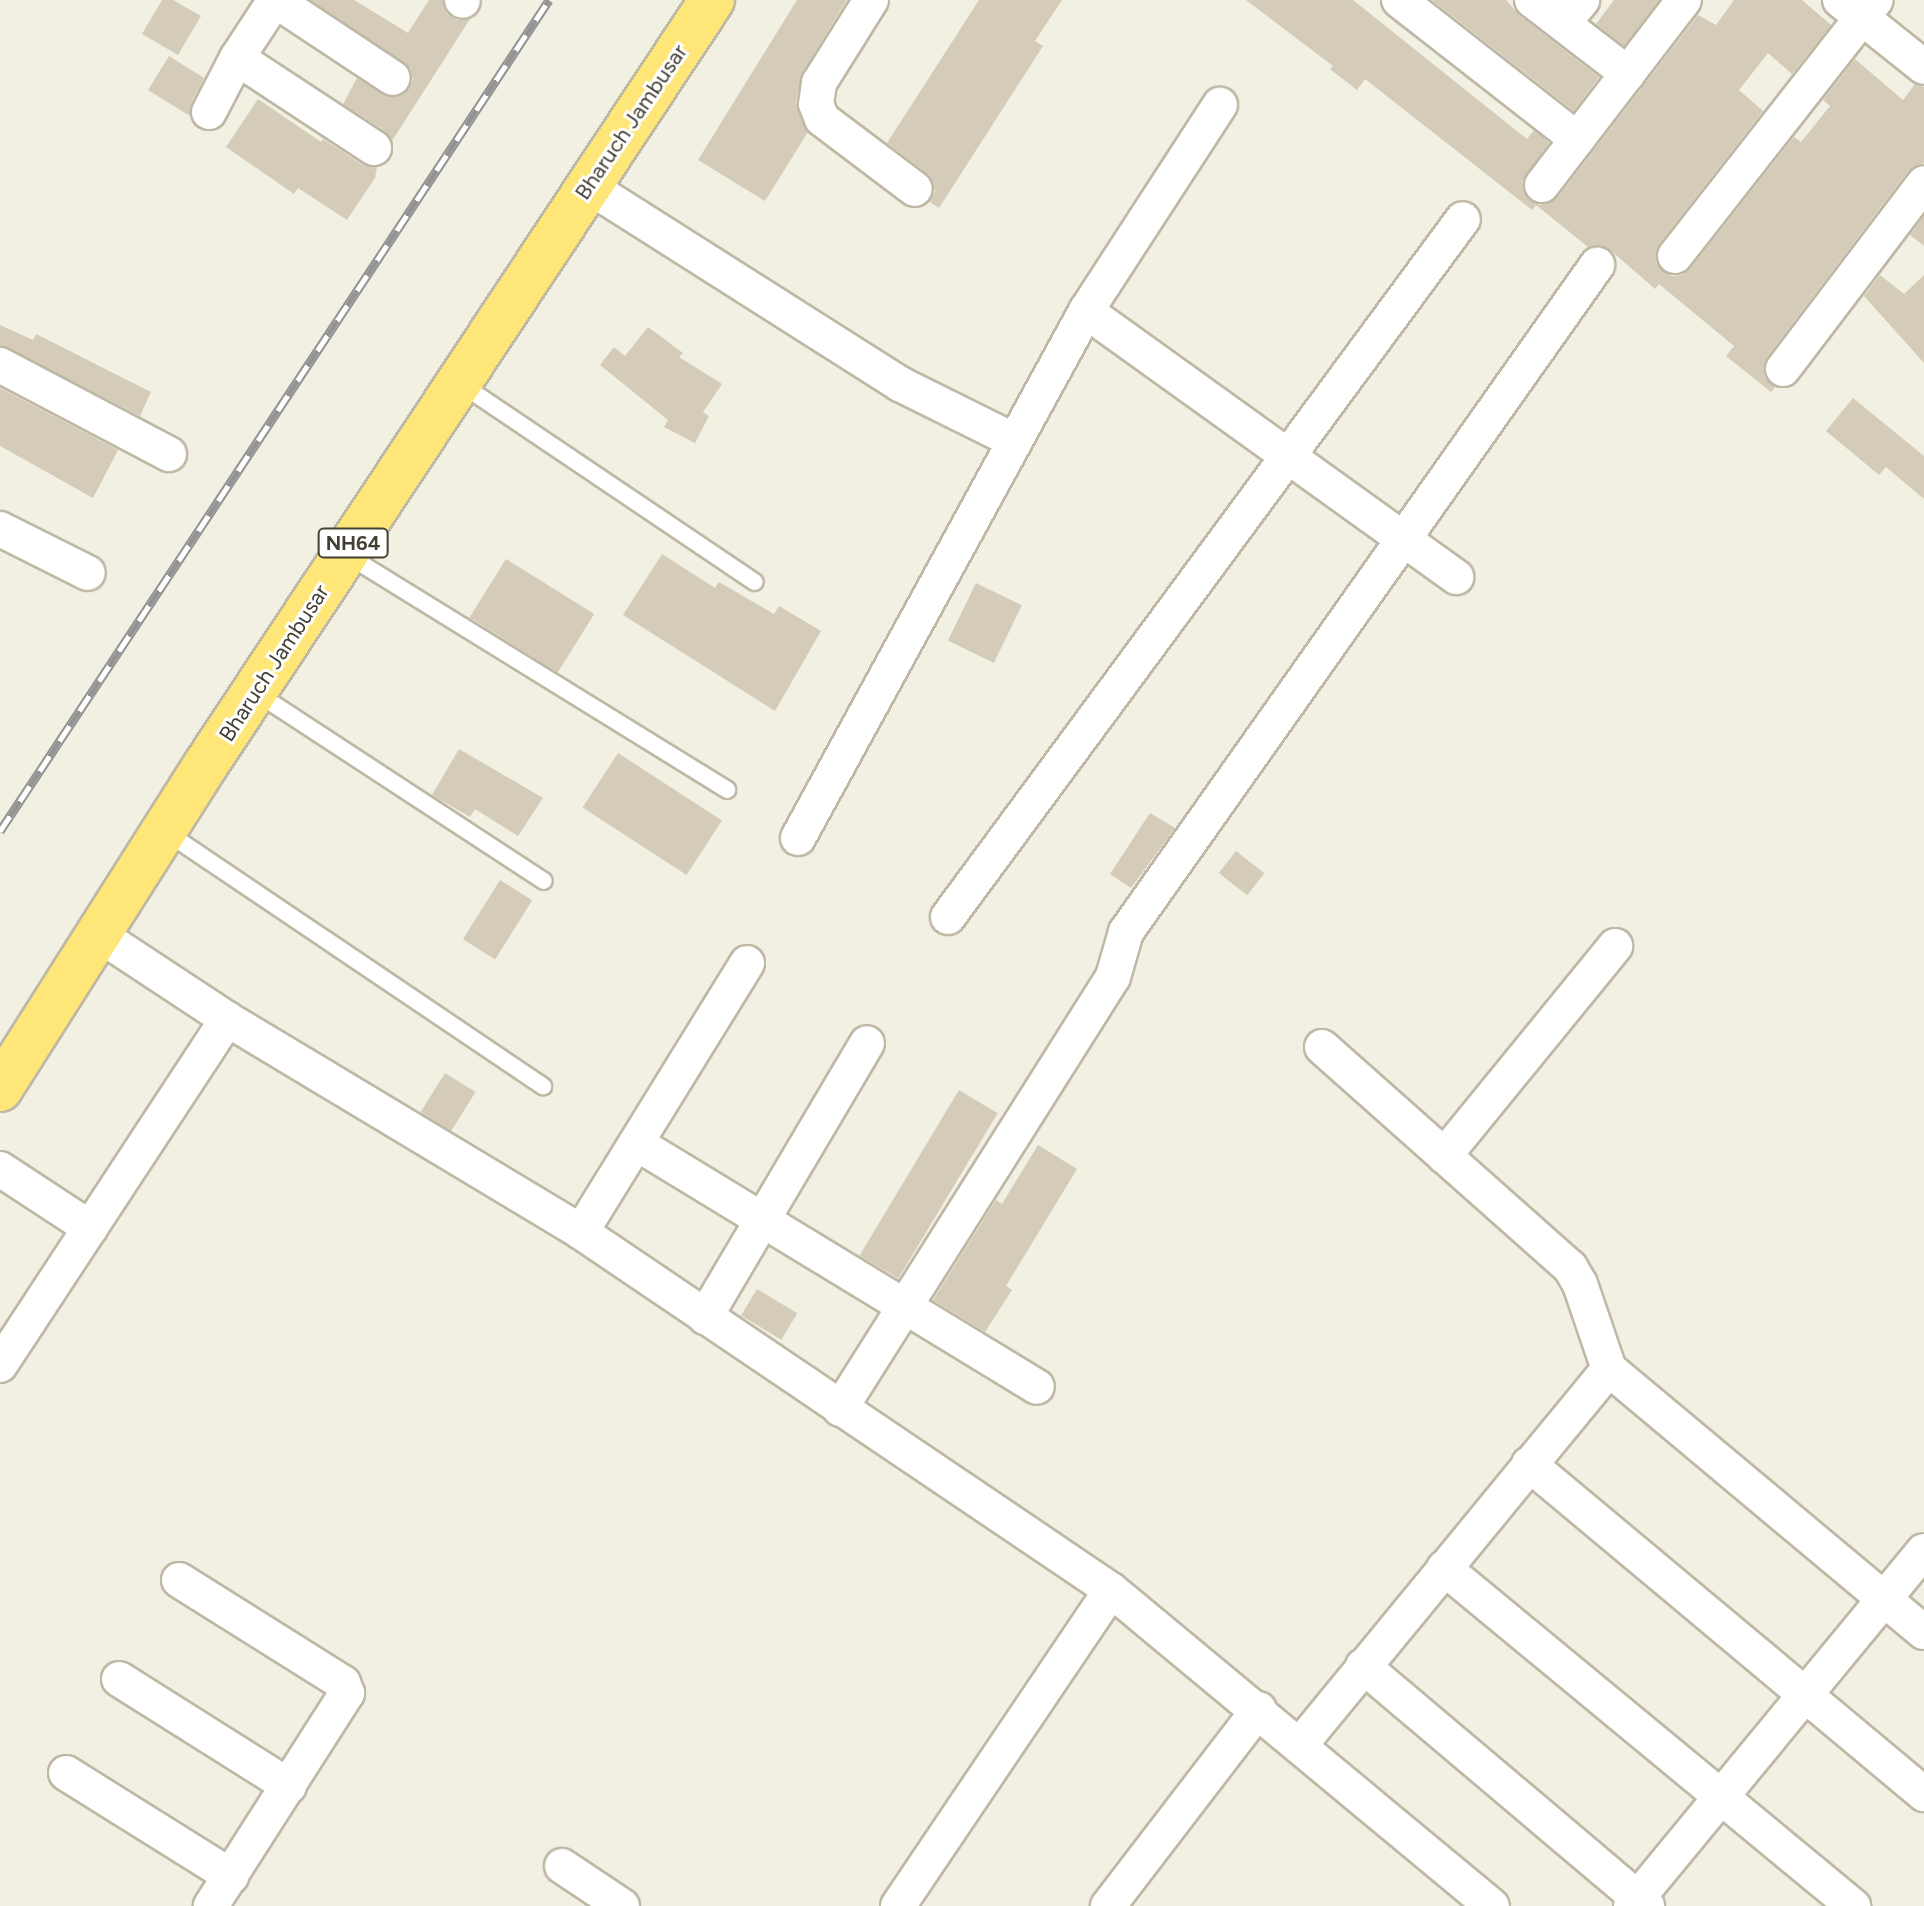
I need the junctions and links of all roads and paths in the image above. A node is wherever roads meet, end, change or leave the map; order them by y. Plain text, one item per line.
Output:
1 (712, 0) edge
2 (871, 0) edge
3 (1399, 0) edge
4 (1532, 0) edge
5 (1684, 0) edge
6 (1859, 6) edge
7 (1572, 12) edge
8 (237, 58) junction
9 (1924, 67) edge
10 (1628, 74) junction
11 (393, 78) dead end
12 (1220, 105) dead end
13 (209, 112) dead end
14 (1577, 139) junction
15 (374, 148) dead end
16 (1924, 183) edge
17 (1542, 185) dead end
18 (588, 186) junction
19 (915, 189) dead end
20 (1463, 219) dead end
21 (1675, 256) dead end
22 (1597, 265) dead end
23 (1086, 311) junction
24 (0, 365) edge
25 (1783, 369) dead end
26 (459, 382) junction
27 (1015, 441) junction
28 (169, 454) dead end
29 (1286, 456) junction
30 (0, 529) edge
31 (1403, 539) junction
32 (345, 554) junction
33 (88, 573) dead end
34 (1456, 577) dead end
35 (754, 582) dead end
36 (255, 692) junction
37 (727, 790) dead end
38 (164, 831) junction
39 (798, 838) dead end
40 (544, 881) dead end
41 (948, 917) dead end
42 (98, 934) junction
43 (1615, 946) dead end
44 (747, 963) dead end
45 (227, 1019) junction
46 (867, 1043) dead end
47 (1322, 1047) dead end
48 (543, 1086) dead end
49 (0, 1089) edge
50 (636, 1143) junction
51 (1444, 1156) junction
52 (0, 1169) edge
53 (761, 1221) junction
54 (90, 1228) junction
55 (581, 1232) junction
56 (901, 1307) junction
57 (705, 1317) junction
58 (0, 1365) edge
59 (1609, 1369) junction
60 (1037, 1387) dead end
61 (840, 1409) junction
62 (1529, 1464) junction
63 (1924, 1551) edge
64 (1444, 1568) junction
65 (179, 1580) dead end
66 (1111, 1590) junction
67 (1885, 1598) junction
68 (1924, 1632) edge
69 (1363, 1666) junction
70 (119, 1679) dead end
71 (1804, 1696) junction
72 (1259, 1709) junction
73 (1300, 1745) junction
74 (66, 1773) dead end
75 (289, 1786) junction
76 (1924, 1794) edge
77 (1720, 1798) junction
78 (562, 1866) dead end
79 (231, 1876) junction
80 (1638, 1903) edge
81 (211, 1906) edge
82 (622, 1906) edge
83 (898, 1906) edge
84 (1108, 1906) edge
85 (1492, 1906) edge
86 (1853, 1906) edge

1 - 18 highway, Bharuch Jambusar / NH64
2 - 19 street
3 - 14 street
4 - 7 street
5 - 10 street
6 - 9 street
6 - 21 street
7 - 10 street
8 - 11 street
8 - 13 street
8 - 15 street
10 - 14 street
12 - 23 street
14 - 17 street
16 - 25 street
18 - 26 highway, Bharuch Jambusar / NH64
18 - 27 street
20 - 29 street
22 - 31 street
23 - 27 street
23 - 29 street
24 - 28 street
26 - 32 highway, Bharuch Jambusar / NH64
26 - 35 lane
27 - 39 street
29 - 31 street
29 - 41 street
30 - 33 street
31 - 34 street
31 - 56 street
32 - 36 highway, Bharuch Jambusar / NH64
32 - 37 lane
36 - 38 highway, Bharuch Jambusar / NH64
36 - 40 lane
38 - 42 highway, Bharuch Jambusar / NH64
38 - 48 lane
42 - 45 street
42 - 49 highway, Bharuch Jambusar / NH64
43 - 51 street
44 - 50 street
45 - 54 street
45 - 55 street
46 - 53 street
47 - 51 street
50 - 53 street
50 - 55 street
51 - 59 street
52 - 54 street
53 - 56 street
53 - 57 street
54 - 58 street
55 - 57 street
56 - 60 street
56 - 61 street
57 - 61 street
59 - 62 street
59 - 67 street
61 - 66 street
62 - 64 street
62 - 71 street
63 - 67 street
64 - 69 street
64 - 77 street
65 - 75 street
66 - 72 street
66 - 83 street
67 - 68 street
67 - 71 street
69 - 73 street
69 - 80 street
70 - 75 street
71 - 76 street
71 - 77 street
72 - 73 street
72 - 84 street
73 - 85 street
74 - 79 street
75 - 79 street
77 - 80 street
77 - 86 street
78 - 82 street
79 - 81 street

